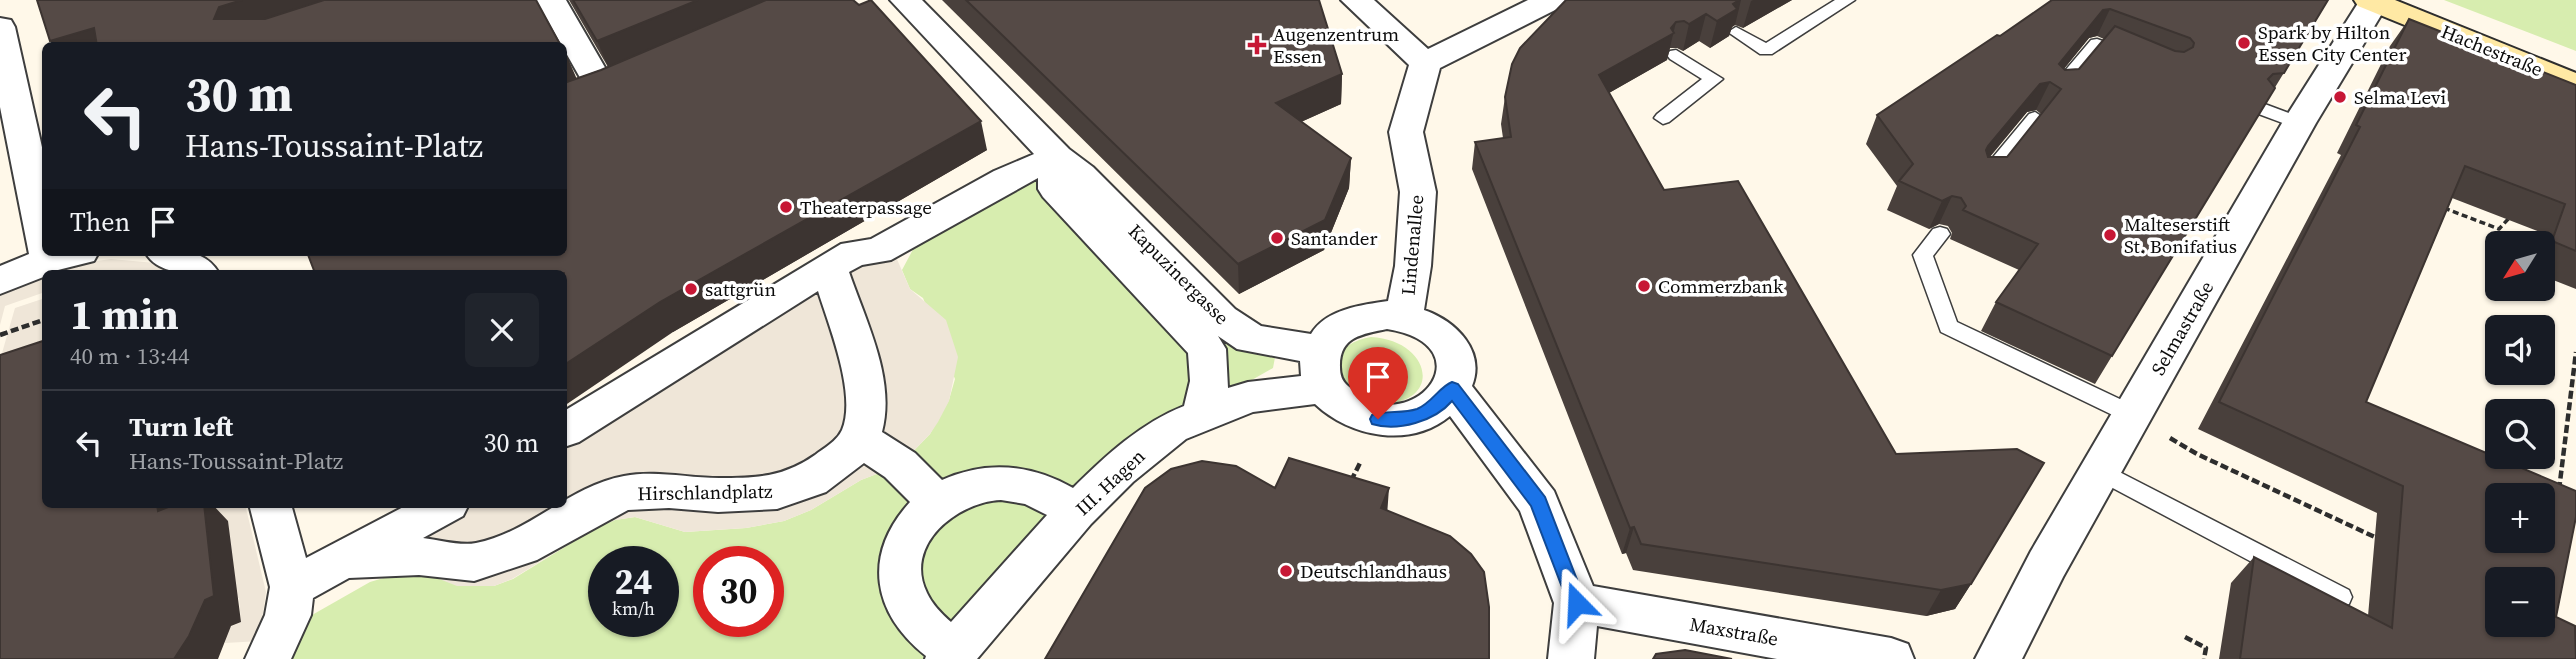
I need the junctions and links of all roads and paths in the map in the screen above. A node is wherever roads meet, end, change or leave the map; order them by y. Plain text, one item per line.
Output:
1 (551, 0) edge
2 (905, 0) edge
3 (1356, 0) edge
4 (1552, 0) edge
5 (1847, 0) edge
6 (2371, 1) edge
7 (0, 27) edge
8 (1736, 32) edge
9 (1676, 55) edge
10 (1425, 63) junction
11 (2143, 63) edge
12 (2576, 85) edge
13 (601, 90) edge
14 (2057, 92) edge
15 (2262, 109) edge
16 (1663, 118) dead end
17 (2035, 118) edge
18 (21, 120) edge
19 (2299, 122) junction
20 (1058, 158) junction
21 (1984, 180) edge
22 (42, 203) edge
23 (2437, 205) edge
24 (2517, 208) edge
25 (1940, 234) edge
26 (51, 256) edge
27 (829, 267) junction
28 (0, 281) edge
29 (1404, 318) junction
30 (42, 320) edge
31 (0, 335) edge
32 (2576, 352) edge
33 (1322, 369) junction
34 (1452, 389) junction
35 (1203, 413) junction
36 (2133, 415) junction
37 (567, 429) edge
38 (860, 439) junction
39 (1360, 463) dead end
40 (2100, 471) junction
41 (1346, 491) edge
42 (937, 502) junction
43 (2557, 504) edge
44 (271, 508) edge
45 (441, 508) edge
46 (1076, 512) junction
47 (2385, 541) dead end
48 (340, 560) junction
49 (292, 587) junction
50 (2340, 597) dead end
51 (1577, 603) junction
52 (2185, 637) dead end
53 (951, 655) edge
54 (268, 659) edge
55 (1571, 659) edge
56 (1891, 659) edge
57 (1998, 659) edge
58 (2204, 659) edge

1 - 13 street
2 - 20 street, Kapuzinergasse
3 - 10 street
4 - 10 street
5 - 8 lane
6 - 12 street, Hachestraße
6 - 19 street, Selmastraße
7 - 18 street
9 - 16 lane
10 - 29 street, Lindenallee
11 - 14 lane
15 - 19 lane
17 - 21 lane
18 - 22 street
19 - 36 street, Selmastraße
20 - 27 street
20 - 33 street, Kapuzinergasse
20 - 35 street, Kapuzinergasse
23 - 24 path
25 - 36 lane
26 - 28 street
27 - 37 street
27 - 38 street
29 - 33 street
29 - 34 street
30 - 31 path
32 - 43 path
33 - 34 street
33 - 35 street, III. Hagen
34 - 51 street
35 - 46 street, III. Hagen
36 - 40 street, Selmastraße
36 - 47 path
38 - 42 street
38 - 48 street, Hirschlandplatz
39 - 41 path
40 - 50 lane
40 - 57 street, Selmastraße
42 - 46 street
42 - 53 street
44 - 49 street
45 - 48 street, Hirschlandplatz
46 - 53 street, III. Hagen
48 - 49 street, Hirschlandplatz
49 - 54 street
51 - 55 street
51 - 56 street, Maxstraße
52 - 58 path

